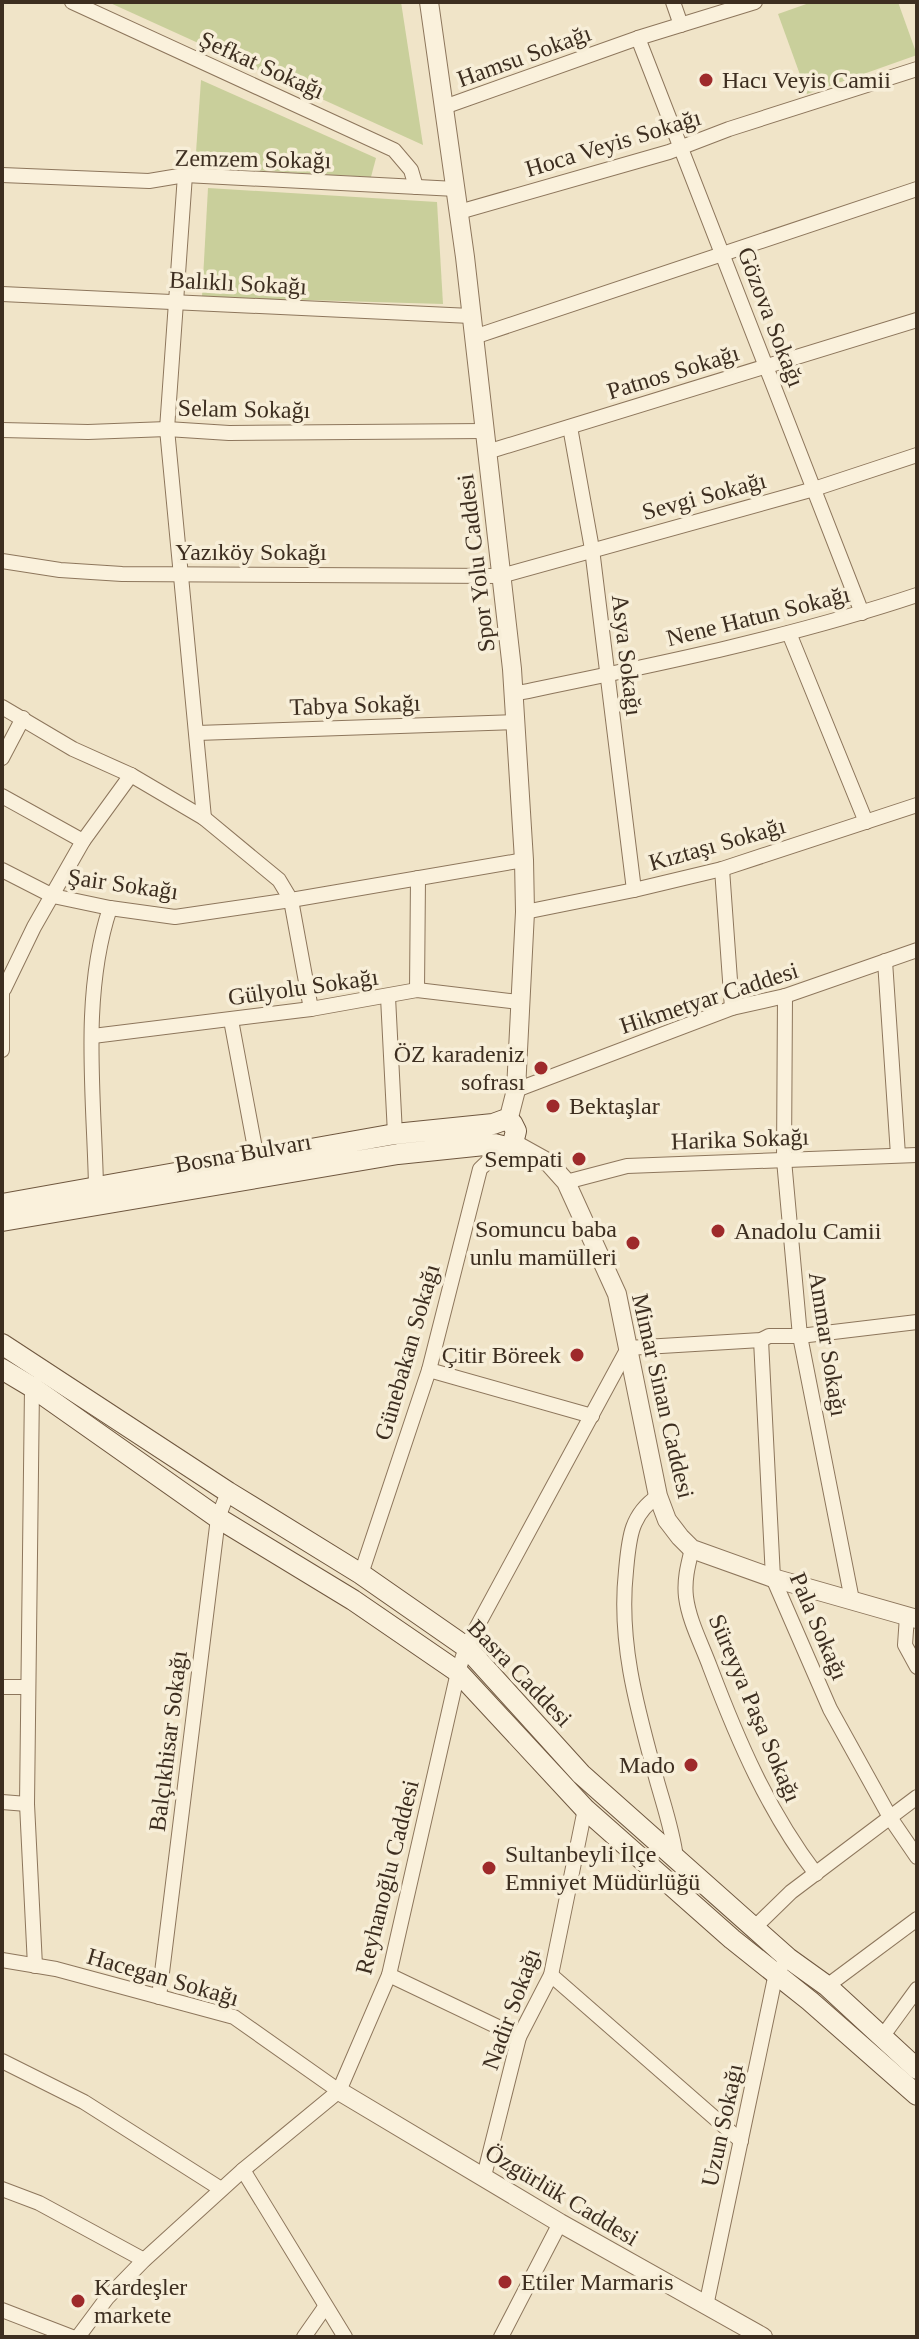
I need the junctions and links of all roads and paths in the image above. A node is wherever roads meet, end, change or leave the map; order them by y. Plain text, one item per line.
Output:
1 (72, 2) edge
2 (429, 2) edge
3 (673, 2) edge
4 (755, 2) edge
5 (681, 25) junction
6 (638, 38) junction
7 (917, 69) edge
8 (444, 107) junction
9 (682, 147) junction
10 (2, 175) edge
11 (185, 175) junction
12 (416, 187) junction
13 (456, 189) junction
14 (917, 189) edge
15 (459, 212) junction
16 (723, 254) junction
17 (2, 294) edge
18 (174, 303) junction
19 (471, 316) junction
20 (917, 320) edge
21 (474, 337) junction
22 (767, 366) junction
23 (570, 427) junction
24 (167, 429) junction
25 (2, 430) edge
26 (485, 431) junction
27 (487, 452) junction
28 (917, 455) edge
29 (814, 489) junction
30 (592, 549) junction
31 (2, 561) edge
32 (181, 574) junction
33 (501, 576) junction
34 (917, 595) edge
35 (862, 613) junction
36 (789, 633) junction
37 (608, 675) junction
38 (513, 694) junction
39 (2, 707) edge
40 (23, 718) junction
41 (515, 722) junction
42 (197, 733) junction
43 (2, 758) edge
44 (131, 775) junction
45 (2, 796) edge
46 (917, 805) edge
47 (204, 818) junction
48 (866, 822) junction
49 (83, 841) junction
50 (524, 860) junction
51 (722, 869) junction
52 (2, 870) edge
53 (418, 878) junction
54 (634, 890) junction
55 (53, 896) junction
56 (291, 900) junction
57 (110, 908) junction
58 (525, 912) junction
59 (917, 950) edge
60 (885, 961) junction
61 (3, 987) edge
62 (417, 990) junction
63 (785, 996) junction
64 (388, 997) junction
65 (519, 1002) junction
66 (732, 1008) junction
67 (311, 1009) junction
68 (231, 1020) junction
69 (93, 1036) junction
70 (2, 1050) edge
71 (516, 1090) junction
72 (395, 1134) junction
73 (502, 1136) junction
74 (898, 1155) junction
75 (917, 1155) edge
76 (257, 1159) junction
77 (784, 1160) junction
78 (566, 1182) junction
79 (96, 1186) junction
80 (2, 1204) edge
81 (2, 1221) edge
82 (917, 1322) edge
83 (800, 1336) junction
84 (761, 1340) junction
85 (2, 1344) edge
86 (628, 1348) junction
87 (2, 1369) edge
88 (44, 1369) junction
89 (429, 1370) junction
90 (32, 1387) junction
91 (592, 1416) junction
92 (228, 1492) junction
93 (658, 1496) junction
94 (218, 1518) junction
95 (692, 1549) junction
96 (361, 1574) junction
97 (773, 1578) junction
98 (852, 1600) junction
99 (912, 1618) edge
100 (466, 1647) junction
101 (917, 1667) edge
102 (458, 1672) junction
103 (2, 1687) edge
104 (27, 1687) junction
105 (917, 1797) edge
106 (2, 1802) edge
107 (27, 1804) junction
108 (585, 1809) junction
109 (891, 1819) junction
110 (917, 1857) edge
111 (676, 1858) junction
112 (816, 1874) junction
113 (917, 1919) edge
114 (754, 1928) junction
115 (2, 1960) edge
116 (35, 1966) junction
117 (782, 1966) junction
118 (389, 1975) junction
119 (551, 1975) junction
120 (827, 1986) junction
121 (917, 1989) edge
122 (159, 1997) junction
123 (519, 2037) junction
124 (882, 2037) junction
125 (2, 2061) edge
126 (917, 2069) edge
127 (339, 2091) junction
128 (917, 2095) edge
129 (741, 2141) junction
130 (243, 2170) junction
131 (484, 2176) junction
132 (2, 2189) edge
133 (221, 2189) junction
134 (560, 2223) junction
135 (144, 2260) junction
136 (706, 2306) junction
137 (325, 2307) junction
138 (2, 2310) edge
139 (75, 2337) edge
140 (304, 2337) edge
141 (345, 2337) edge
142 (501, 2337) edge
143 (763, 2337) edge

1 - 12 street, Şefkat Sokağı
2 - 8 street, Spor Yolu Caddesi
3 - 5 street
4 - 5 street, Hamsu Sokağı
5 - 6 street, Hamsu Sokağı
6 - 8 street, Hamsu Sokağı
6 - 9 street, Gözova Sokağı
7 - 9 street, Hoca Veyis Sokağı
8 - 13 street, Spor Yolu Caddesi
9 - 15 street, Hoca Veyis Sokağı
9 - 16 street, Gözova Sokağı
10 - 11 street, Zemzem Sokağı
11 - 12 street, Zemzem Sokağı
11 - 18 street
12 - 13 street, Zemzem Sokağı
13 - 15 street, Spor Yolu Caddesi
14 - 16 street
15 - 19 street, Spor Yolu Caddesi
16 - 21 street
16 - 22 street, Gözova Sokağı
17 - 18 street, Balıklı Sokağı
18 - 19 street, Balıklı Sokağı
18 - 24 street
19 - 21 street, Spor Yolu Caddesi
20 - 22 street, Patnos Sokağı
21 - 26 street, Spor Yolu Caddesi
22 - 23 street, Patnos Sokağı
22 - 29 street, Gözova Sokağı
23 - 27 street, Patnos Sokağı
23 - 30 street, Asya Sokağı
24 - 25 street, Selam Sokağı
24 - 26 street, Selam Sokağı
24 - 32 street
26 - 27 street, Spor Yolu Caddesi
27 - 33 street, Spor Yolu Caddesi
28 - 29 street, Sevgi Sokağı
29 - 30 street, Sevgi Sokağı
29 - 35 street, Gözova Sokağı
30 - 33 street, Sevgi Sokağı
30 - 37 street, Asya Sokağı
31 - 32 street, Yazıköy Sokağı
32 - 33 street, Yazıköy Sokağı
32 - 42 street
33 - 38 street, Spor Yolu Caddesi
34 - 35 street, Nene Hatun Sokağı
35 - 36 street, Nene Hatun Sokağı
36 - 37 street, Nene Hatun Sokağı
36 - 48 street
37 - 38 street, Nene Hatun Sokağı
37 - 54 street, Asya Sokağı
38 - 41 street, Spor Yolu Caddesi
39 - 40 street
40 - 43 street
40 - 44 street
41 - 42 street, Tabya Sokağı
41 - 50 street, Spor Yolu Caddesi
42 - 47 street
44 - 47 street
44 - 49 street
45 - 49 street
46 - 48 street, Kıztaşı Sokağı
47 - 56 street
48 - 51 street, Kıztaşı Sokağı
49 - 55 street
50 - 53 street, Şair Sokağı
50 - 58 street, Spor Yolu Caddesi
51 - 54 street, Kıztaşı Sokağı
51 - 66 street
52 - 55 street, Şair Sokağı
53 - 56 street, Şair Sokağı
53 - 62 street
54 - 58 street, Kıztaşı Sokağı
55 - 57 street, Şair Sokağı
55 - 61 street
56 - 57 street, Şair Sokağı
56 - 67 street
57 - 69 street
58 - 65 street, Spor Yolu Caddesi
59 - 60 street, Hikmetyar Caddesi
60 - 63 street, Hikmetyar Caddesi
60 - 74 street
61 - 70 street
62 - 64 street, Gülyolu Sokağı
62 - 65 street, Gülyolu Sokağı
63 - 66 street, Hikmetyar Caddesi
63 - 77 street, Ammar Sokağı
64 - 67 street, Gülyolu Sokağı
64 - 72 street
65 - 71 street, Spor Yolu Caddesi
66 - 71 street, Hikmetyar Caddesi
67 - 68 street, Gülyolu Sokağı
68 - 69 street, Gülyolu Sokağı
68 - 76 street
69 - 79 street
71 - 73 street, Spor Yolu Caddesi
72 - 73 main road, Bosna Bulvarı
72 - 76 main road, Bosna Bulvarı
73 - 78 street, Mimar Sinan Caddesi
73 - 81 main road, Bosna Bulvarı
73 - 89 street, Günebakan Sokağı
74 - 75 street, Harika Sokağı
74 - 77 street, Harika Sokağı
76 - 79 main road, Bosna Bulvarı
77 - 78 street, Harika Sokağı
77 - 83 street, Ammar Sokağı
78 - 86 street, Mimar Sinan Caddesi
79 - 80 main road, Bosna Bulvarı
82 - 83 street
83 - 84 street
83 - 98 street, Ammar Sokağı
84 - 86 street
84 - 97 street, Pala Sokağı
85 - 88 main road, Basra Caddesi
86 - 91 street, Reyhanoğlu Caddesi
86 - 93 street, Mimar Sinan Caddesi
87 - 90 main road, Basra Caddesi
88 - 90 street
88 - 92 main road, Basra Caddesi
89 - 91 street
89 - 96 street, Günebakan Sokağı
90 - 94 main road, Basra Caddesi
90 - 104 street
91 - 100 street, Reyhanoğlu Caddesi
92 - 94 street, Balçıkhisar Sokağı
92 - 96 main road, Basra Caddesi
93 - 95 street, Mimar Sinan Caddesi
93 - 111 street
94 - 102 main road, Basra Caddesi
94 - 122 street, Balçıkhisar Sokağı
95 - 97 street
95 - 112 street, Süreyya Paşa Sokağı
96 - 100 main road, Basra Caddesi
97 - 98 street
97 - 109 street, Pala Sokağı
98 - 99 street
99 - 101 street
100 - 102 street, Reyhanoğlu Caddesi
100 - 111 main road, Basra Caddesi
102 - 108 main road, Basra Caddesi
102 - 118 street, Reyhanoğlu Caddesi
103 - 104 street
104 - 107 street
105 - 109 street
106 - 107 street
107 - 116 street
108 - 117 main road, Basra Caddesi
108 - 119 street, Nadir Sokağı
109 - 110 street, Pala Sokağı
109 - 112 street
111 - 114 main road, Basra Caddesi
112 - 114 street
113 - 120 street
114 - 117 main road, Basra Caddesi
115 - 116 street, Hacegan Sokağı
116 - 122 street, Hacegan Sokağı
117 - 120 main road, Basra Caddesi
117 - 128 main road, Basra Caddesi
117 - 129 street, Uzun Sokağı
118 - 123 street
118 - 127 street, Reyhanoğlu Caddesi
119 - 123 street, Nadir Sokağı
119 - 129 street
120 - 124 main road, Basra Caddesi
121 - 124 street
122 - 127 street, Hacegan Sokağı
123 - 131 street, Nadir Sokağı
124 - 126 main road, Basra Caddesi
125 - 133 street
127 - 130 street, Reyhanoğlu Caddesi
127 - 131 street, Özgürlük Caddesi
129 - 136 street, Uzun Sokağı
130 - 133 street, Reyhanoğlu Caddesi
130 - 137 street
131 - 134 street, Özgürlük Caddesi
132 - 135 street
133 - 135 street, Reyhanoğlu Caddesi
134 - 136 street, Özgürlük Caddesi
134 - 142 street
135 - 139 street, Reyhanoğlu Caddesi
136 - 143 street, Özgürlük Caddesi
137 - 140 street
137 - 141 street
138 - 139 street

